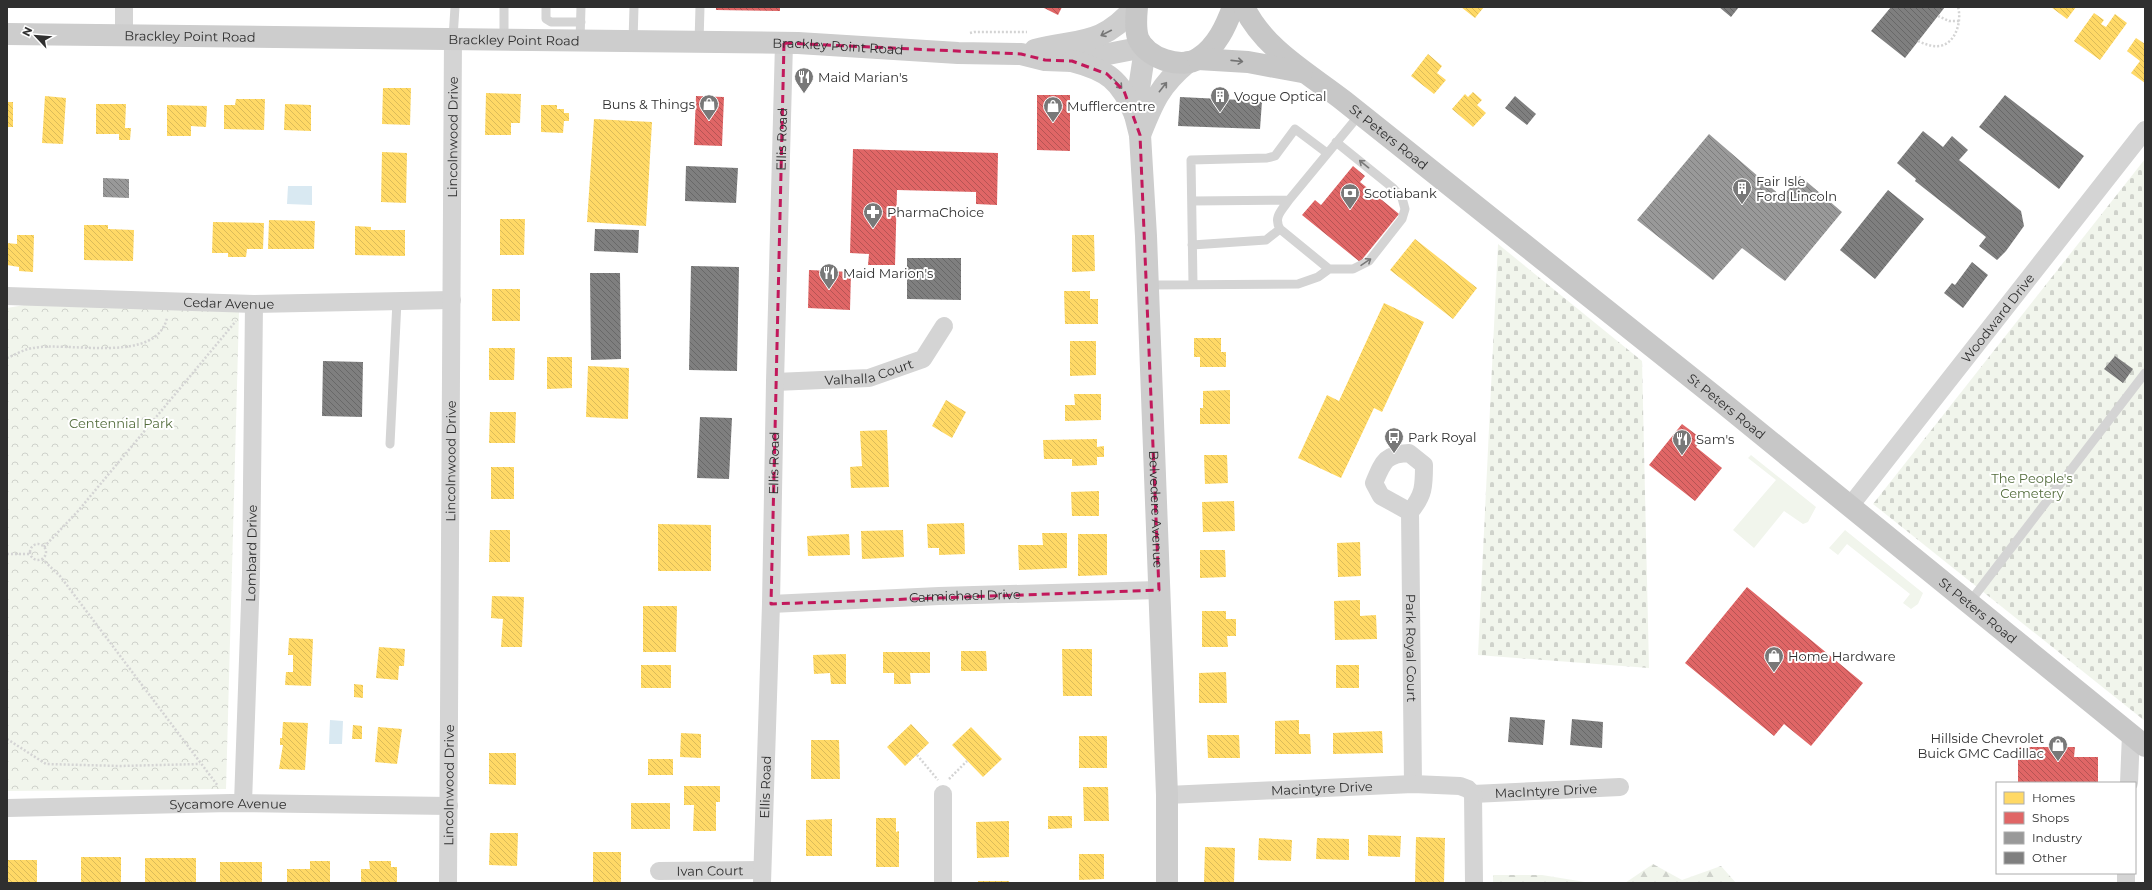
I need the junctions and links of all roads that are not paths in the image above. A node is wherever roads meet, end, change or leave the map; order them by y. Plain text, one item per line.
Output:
1 (124, 7) edge
2 (455, 7) edge
3 (504, 7) edge
4 (546, 7) edge
5 (581, 7) edge
6 (634, 7) edge
7 (700, 7) edge
8 (1136, 7) edge
9 (1233, 7) edge
10 (1244, 7) edge
11 (580, 31) junction
12 (7, 34) edge
13 (124, 36) junction
14 (453, 38) junction
15 (504, 39) junction
16 (633, 41) junction
17 (699, 42) junction
18 (784, 43) junction
19 (1144, 48) junction
20 (1021, 54) junction
21 (1193, 60) junction
22 (1072, 61) junction
23 (1304, 72) junction
24 (1360, 114) junction
25 (1137, 125) junction
26 (2145, 130) edge
27 (1336, 142) junction
28 (1327, 153) junction
29 (1289, 200) junction
30 (1192, 201) junction
31 (1280, 229) junction
32 (1192, 245) junction
33 (1329, 269) junction
34 (1193, 284) junction
35 (1148, 285) junction
36 (7, 296) edge
37 (452, 300) junction
38 (397, 301) junction
39 (254, 304) junction
40 (944, 326) dead end
41 (2145, 373) edge
42 (775, 382) junction
43 (390, 444) dead end
44 (1850, 506) junction
45 (1410, 512) dead end
46 (1159, 590) junction
47 (1969, 603) junction
48 (771, 604) junction
49 (2138, 740) edge
50 (2129, 782) edge
51 (1413, 784) junction
52 (1620, 787) dead end
53 (943, 794) road end
54 (1473, 794) junction
55 (1167, 795) junction
56 (237, 803) junction
57 (449, 806) junction
58 (7, 808) edge
59 (658, 871) dead end
60 (762, 877) edge
61 (448, 883) edge
62 (943, 883) edge
63 (1167, 883) edge
64 (1474, 883) edge

1 - 13 street
2 - 14 lane
3 - 15 lane
4 - 11 lane
5 - 11 lane
6 - 16 lane
7 - 17 lane
8 - 19 main road
8 -> 20 main road, Brackley Point Road
9 - 21 main road
10 - 23 main road, St Peters Road
11 - 15 main road, Brackley Point Road
11 - 16 main road, Brackley Point Road
12 - 13 main road, Brackley Point Road
13 - 14 main road, Brackley Point Road
14 - 15 main road, Brackley Point Road
14 - 37 street, Lincolnwood Drive
16 - 17 main road, Brackley Point Road
17 - 18 main road, Brackley Point Road
18 - 20 main road, Brackley Point Road
18 - 42 street, Ellis Road
19 - 21 main road, St Peters Road
19 - 22 main road, Brackley Point Road
19 - 25 main road, Belvedere Avenue
20 - 22 main road, Brackley Point Road
21 -> 23 main road, St Peters Road
25 -> 21 main road, Belvedere Avenue
22 -> 25 main road
23 - 24 main road, St Peters Road
24 - 27 lane
24 - 44 main road, St Peters Road
25 - 35 main road, Belvedere Avenue
26 - 44 street, Woodward Drive
27 - 28 lane
33 -> 27 lane
28 - 29 lane
28 - 30 lane
29 - 30 lane
29 - 31 lane
30 - 32 lane
31 - 32 lane
31 - 33 lane
32 - 34 lane
33 - 34 lane
34 - 35 lane
35 - 46 main road, Belvedere Avenue
36 - 39 street, Cedar Avenue
37 - 38 street, Cedar Avenue
37 - 57 street, Lincolnwood Drive
38 - 39 street, Cedar Avenue
38 - 43 lane
39 - 56 street, Lombard Drive
40 - 42 street, Valhalla Court
41 - 47 lane
42 - 48 street, Ellis Road
44 - 47 main road, St Peters Road
45 - 51 street, Park Royal Court
46 - 48 street, Carmichael Drive
46 - 55 main road, Belvedere Avenue
47 - 49 main road, St Peters Road
48 - 60 street, Ellis Road
49 - 50 street
51 - 54 street, Macintyre Drive
51 - 55 street, Macintyre Drive
52 - 54 street, MacIntyre Drive
53 - 62 street
54 - 64 street
55 - 63 main road, Belvedere Avenue
56 - 57 street, Sycamore Avenue
56 - 58 street, Sycamore Avenue
57 - 61 street, Lincolnwood Drive
59 - 60 street, Ivan Court

